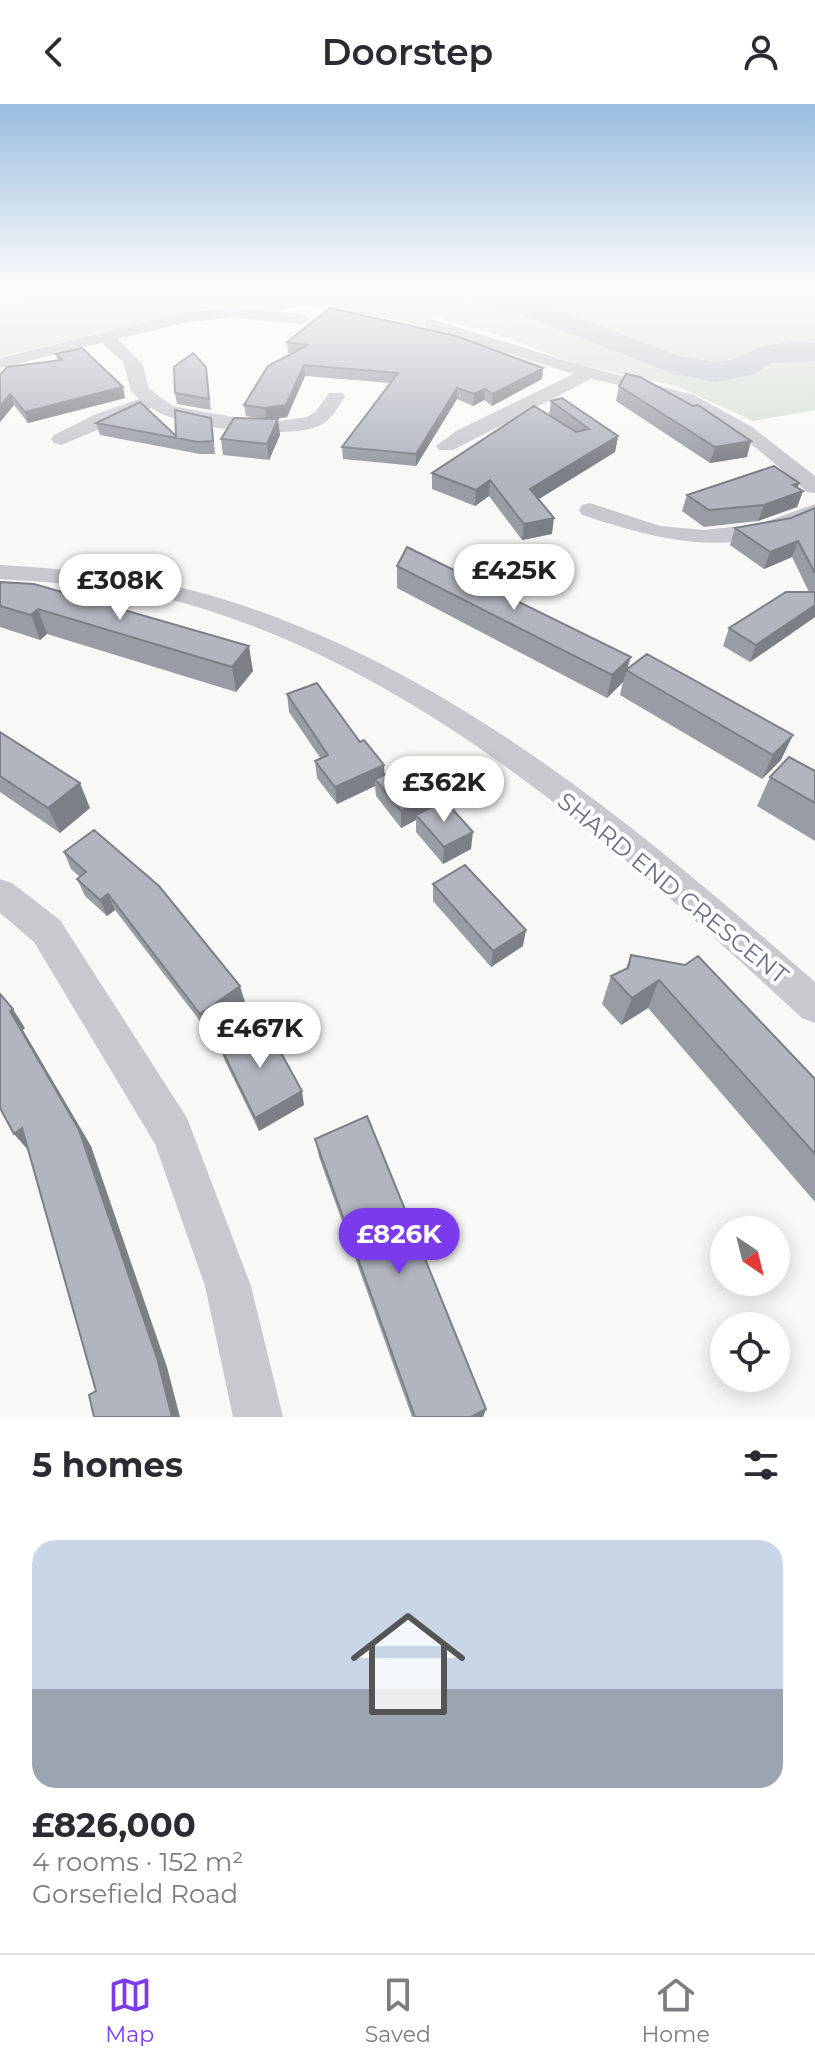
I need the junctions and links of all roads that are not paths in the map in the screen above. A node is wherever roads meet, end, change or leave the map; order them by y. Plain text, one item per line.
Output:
1 (59, 348) edge
2 (120, 348) edge
3 (516, 348) edge
4 (0, 363) edge
5 (588, 373) junction
6 (315, 396) dead end
7 (151, 401) junction
8 (60, 440) dead end
9 (446, 446) dead end
10 (811, 480) edge
11 (590, 510) dead end
12 (815, 511) edge
13 (0, 572) edge
14 (0, 893) edge
15 (815, 1006) edge
16 (258, 1417) edge

1 - 4 street
2 - 7 street
3 - 5 street
5 - 9 street
5 - 10 street
6 - 7 street
7 - 8 street
11 - 12 street
13 - 15 street, SHARD END CRESCENT
14 - 16 street

